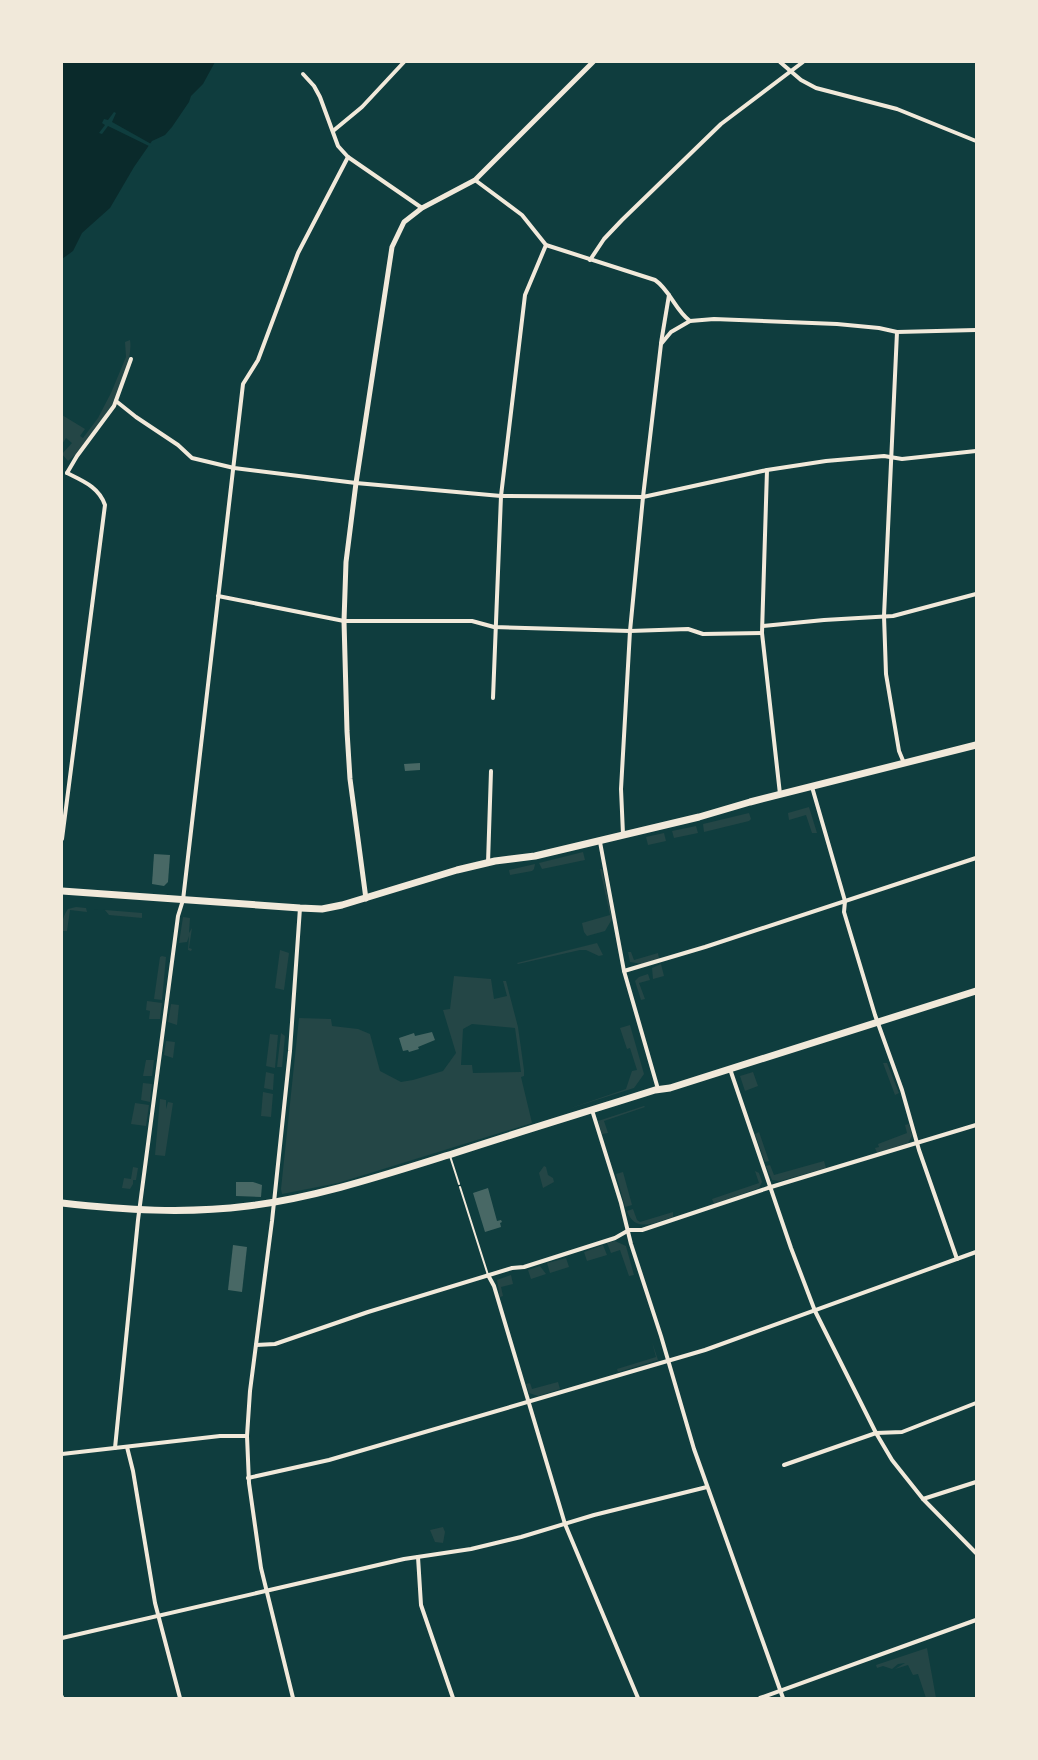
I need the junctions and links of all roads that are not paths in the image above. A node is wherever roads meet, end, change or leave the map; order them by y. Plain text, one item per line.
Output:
1 (404, 62) edge
2 (593, 62) edge
3 (780, 62) edge
4 (803, 62) edge
5 (791, 72) junction
6 (303, 74) dead end
7 (333, 131) junction
8 (976, 141) edge
9 (348, 157) junction
10 (475, 180) junction
11 (422, 208) junction
12 (546, 245) junction
13 (590, 260) junction
14 (669, 295) junction
15 (690, 321) junction
16 (976, 330) edge
17 (897, 332) junction
18 (661, 344) junction
19 (132, 359) dead end
20 (116, 400) junction
21 (976, 451) edge
22 (892, 457) junction
23 (234, 468) junction
24 (767, 470) junction
25 (67, 472) junction
26 (62, 473) edge
27 (356, 483) junction
28 (501, 496) junction
29 (643, 497) junction
30 (976, 594) edge
31 (218, 596) junction
32 (884, 616) junction
33 (344, 621) junction
34 (763, 626) junction
35 (495, 627) junction
36 (630, 631) junction
37 (762, 633) junction
38 (493, 698) dead end
39 (976, 745) edge
40 (904, 764) junction
41 (491, 771) dead end
42 (812, 787) junction
43 (780, 795) junction
44 (64, 804) edge
45 (623, 835) junction
46 (62, 839) edge
47 (599, 841) junction
48 (976, 858) edge
49 (488, 863) junction
50 (62, 891) edge
51 (366, 899) junction
52 (183, 900) junction
53 (845, 901) junction
54 (300, 908) junction
55 (624, 971) junction
56 (976, 991) edge
57 (877, 1023) junction
58 (730, 1069) junction
59 (658, 1089) junction
60 (592, 1110) junction
61 (976, 1125) edge
62 (918, 1143) junction
63 (450, 1154) junction
64 (771, 1187) junction
65 (274, 1202) junction
66 (62, 1203) edge
67 (139, 1210) junction
68 (629, 1230) junction
69 (976, 1252) edge
70 (957, 1259) junction
71 (488, 1275) junction
72 (814, 1311) junction
73 (256, 1345) junction
74 (668, 1361) junction
75 (528, 1401) junction
76 (976, 1403) edge
77 (876, 1433) junction
78 (247, 1436) junction
79 (127, 1447) junction
80 (115, 1448) junction
81 (62, 1454) edge
82 (784, 1466) dead end
83 (249, 1478) junction
84 (976, 1482) edge
85 (707, 1487) junction
86 (923, 1499) junction
87 (565, 1524) junction
88 (976, 1553) edge
89 (418, 1557) junction
90 (266, 1590) junction
91 (157, 1616) junction
92 (976, 1620) edge
93 (62, 1638) edge
94 (780, 1691) junction
95 (180, 1698) edge
96 (292, 1698) edge
97 (453, 1698) edge
98 (638, 1698) edge
99 (760, 1698) edge
100 (783, 1698) edge

1 - 7 street
2 - 10 street
3 - 5 street
4 - 5 street
5 - 8 street
5 - 13 street
6 - 7 street
7 - 9 street
9 - 11 street
9 - 23 street
10 - 11 street
10 - 12 street
11 - 27 street
12 - 13 street
12 - 28 street
13 - 14 street
14 - 15 street
14 - 18 street
15 - 17 street
15 - 18 street
16 - 17 street
17 - 22 street
18 - 29 street
19 - 20 street
20 - 23 street
20 - 25 street
21 - 22 street
22 - 24 street
22 - 32 street
23 - 27 street
23 - 31 street
24 - 29 street
24 - 34 street
25 - 26 street
25 - 44 street
27 - 28 street
27 - 33 street
28 - 29 street
28 - 35 street
29 - 36 street
30 - 32 street
31 - 33 street
31 - 52 street
32 - 34 street
32 - 40 street
33 - 35 street
33 - 51 street
34 - 37 street
35 - 36 street
35 - 38 street
36 - 37 street
36 - 45 street
37 - 43 street
39 - 40 highway
40 - 42 highway
41 - 49 street
42 - 43 highway
42 - 53 street
43 - 45 highway
44 - 46 street
45 - 47 highway
47 - 49 highway
47 - 55 street
48 - 53 street
49 - 51 highway
50 - 52 highway
51 - 54 highway
52 - 54 highway
52 - 67 street
53 - 55 street
53 - 57 street
54 - 65 street
55 - 59 street
56 - 57 highway
57 - 58 highway
57 - 62 street
58 - 59 highway
58 - 64 street
59 - 60 highway
60 - 63 highway
60 - 68 street
61 - 62 street
62 - 64 street
62 - 70 street
63 - 65 highway
63 - 71 lane
64 - 68 street
64 - 72 street
65 - 67 highway
65 - 73 street
66 - 67 highway
67 - 80 street
68 - 71 street
68 - 74 street
69 - 70 street
70 - 72 street
71 - 73 street
71 - 75 street
72 - 74 street
72 - 77 street
73 - 78 street
74 - 75 street
74 - 85 street
75 - 83 street
75 - 87 street
76 - 77 street
77 - 82 street
77 - 86 street
78 - 79 street
78 - 83 street
79 - 80 street
79 - 91 street
80 - 81 street
83 - 90 street
84 - 86 street
85 - 87 street
85 - 94 street
86 - 88 street
87 - 89 street
87 - 98 street
89 - 90 street
89 - 97 street
90 - 91 street
90 - 96 street
91 - 93 street
91 - 95 street
92 - 94 street
94 - 99 street
94 - 100 street

